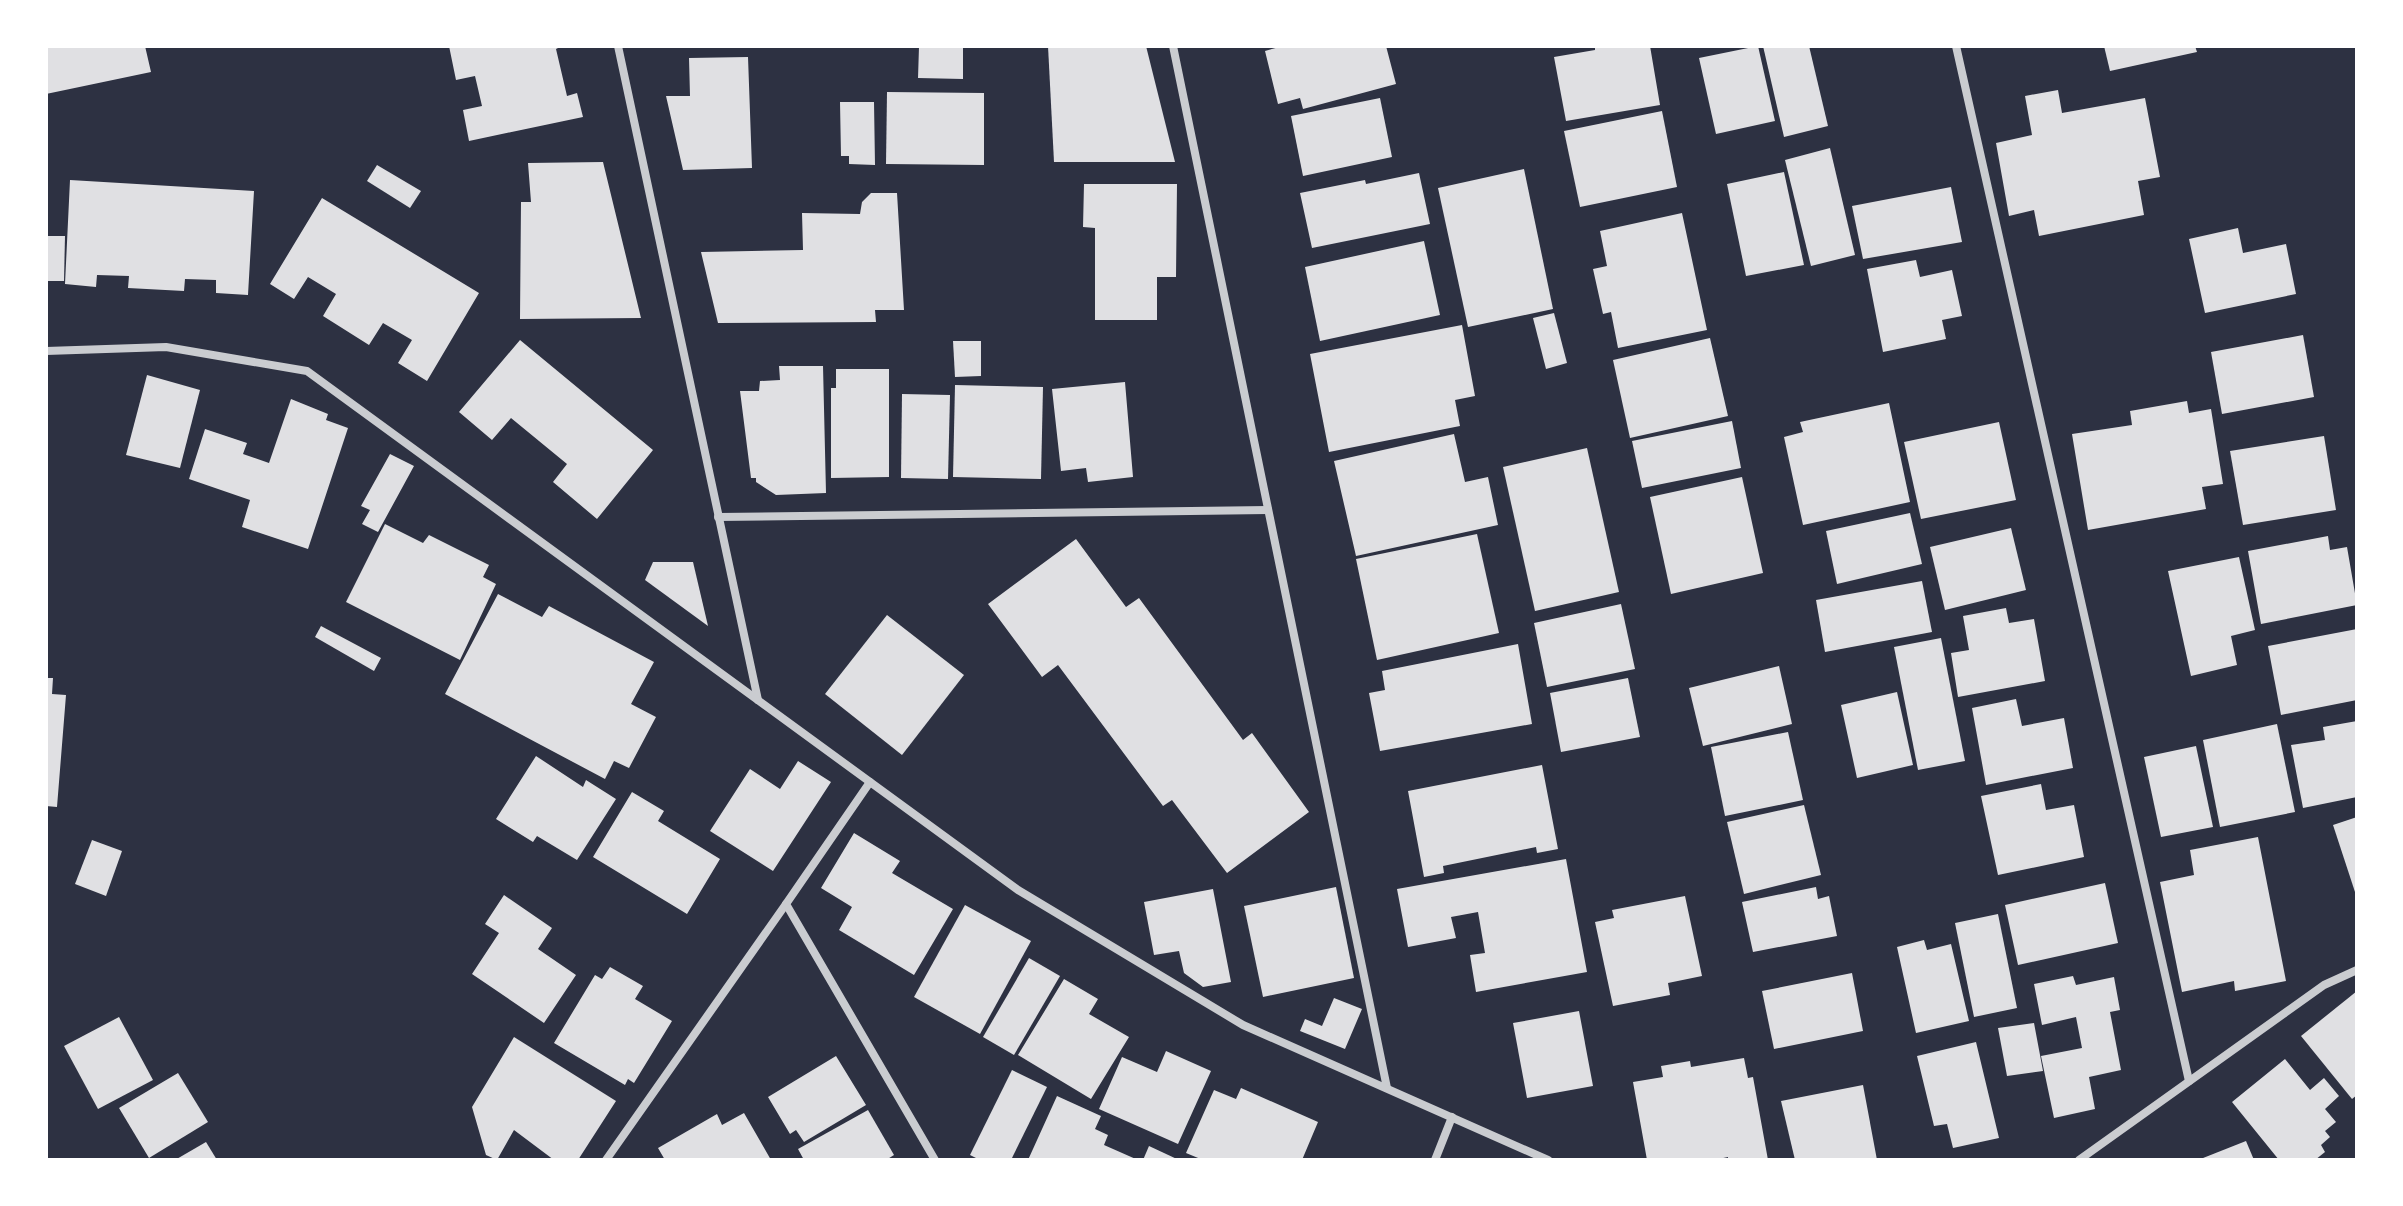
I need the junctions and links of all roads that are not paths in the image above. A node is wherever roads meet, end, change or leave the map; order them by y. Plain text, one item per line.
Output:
1 (618, 46) edge
2 (1173, 46) edge
3 (1956, 46) edge
4 (46, 351) edge
5 (1268, 510) junction
6 (718, 517) junction
7 (758, 701) junction
8 (870, 782) junction
9 (786, 904) junction
10 (2357, 970) edge
11 (2189, 1081) junction
12 (1387, 1088) junction
13 (1452, 1117) junction
14 (606, 1160) edge
15 (935, 1160) edge
16 (1435, 1160) edge
17 (1548, 1160) edge
18 (2079, 1160) edge

1 - 6 street
2 - 5 street
3 - 11 street
4 - 7 street
5 - 6 street
5 - 12 street
6 - 7 street
7 - 8 street
8 - 9 street
8 - 12 street
9 - 14 street
9 - 15 street
10 - 11 street
11 - 18 street
12 - 13 street
13 - 16 street
13 - 17 street

